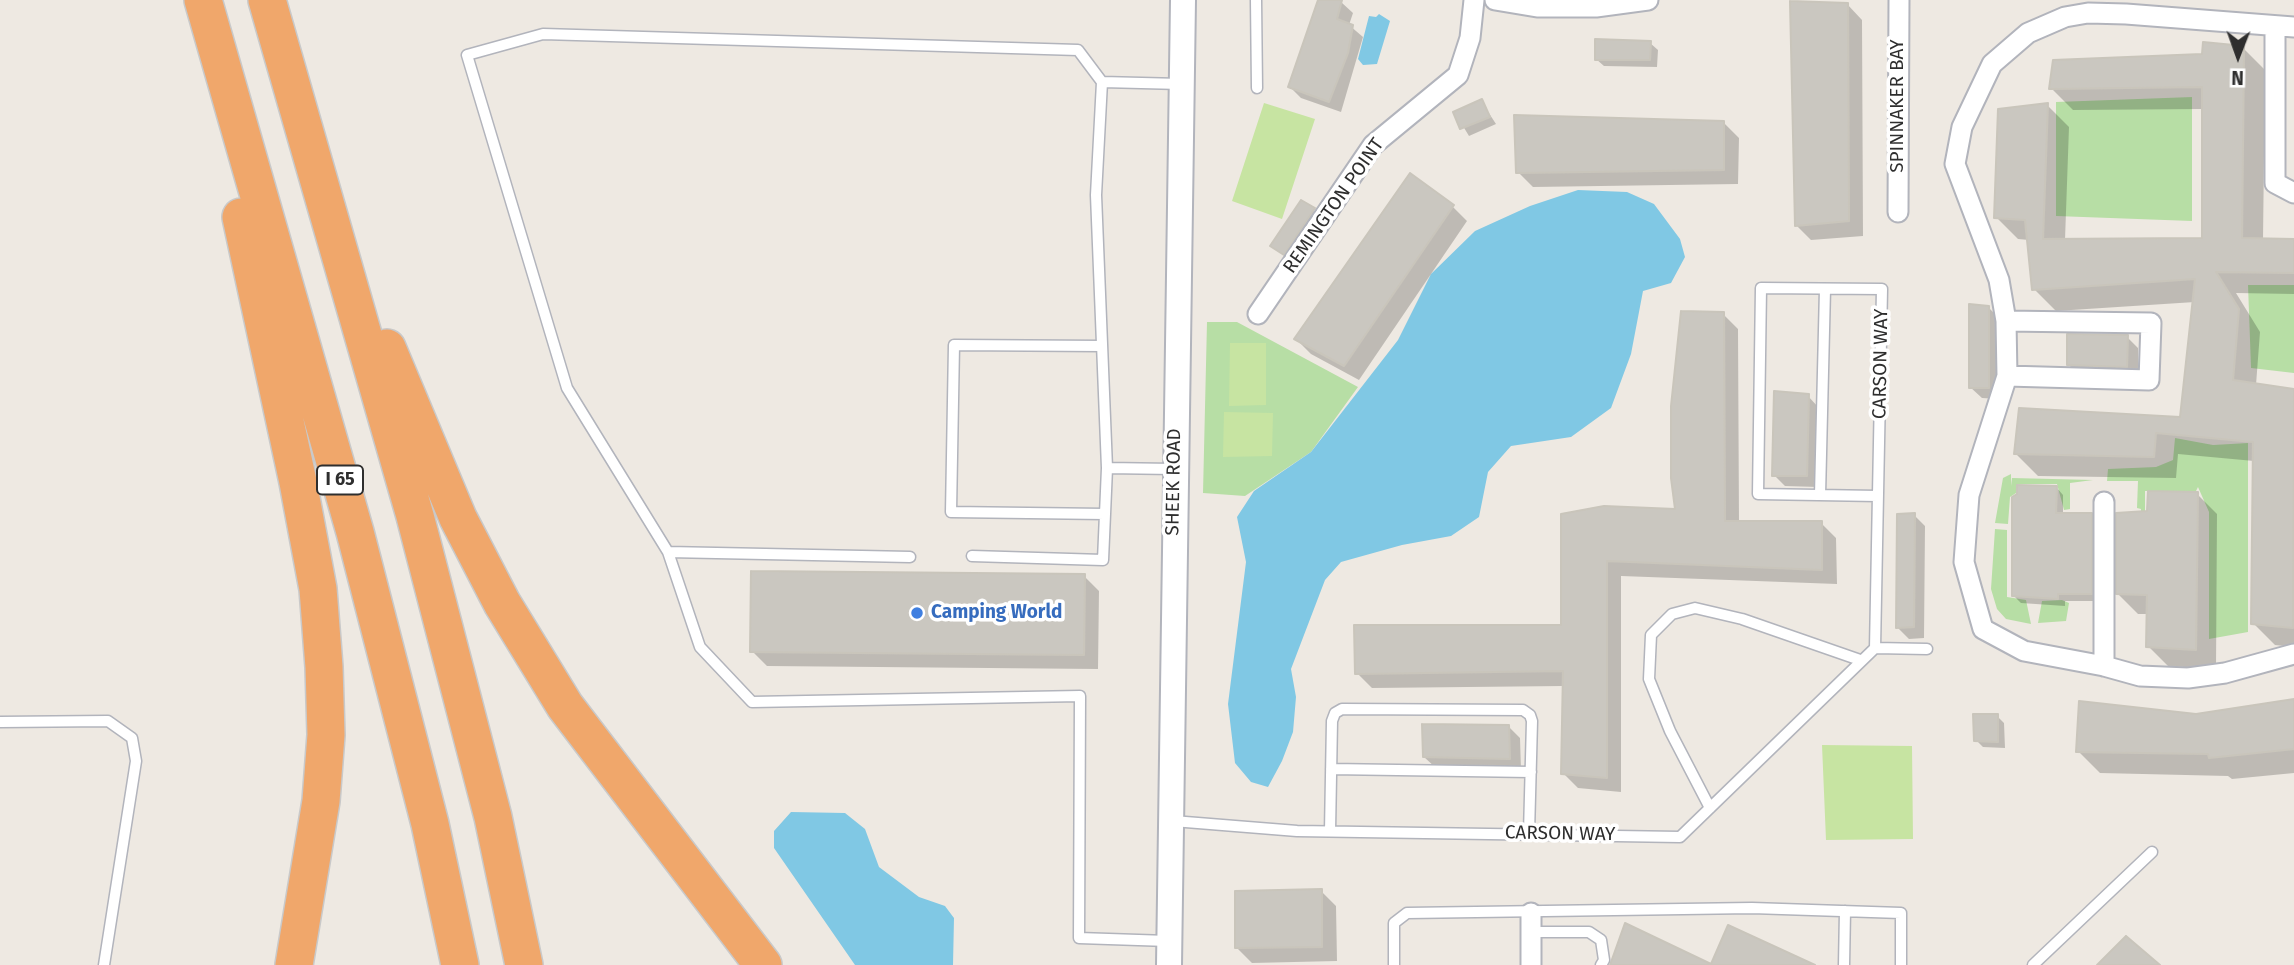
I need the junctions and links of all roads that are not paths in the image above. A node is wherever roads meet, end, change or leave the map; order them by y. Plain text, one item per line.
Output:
1 (195, 0) edge
2 (203, 0) edge
3 (267, 0) edge
4 (1183, 0) edge
5 (1256, 0) edge
6 (1474, 0) edge
7 (1495, 0) edge
8 (1648, 0) edge
9 (1899, 0) edge
10 (2285, 27) edge
11 (1102, 82) junction
12 (1182, 84) junction
13 (1257, 88) dead end
14 (2294, 193) edge
15 (1898, 212) dead end
16 (329, 213) junction
17 (1825, 289) junction
18 (1258, 314) dead end
19 (2006, 321) junction
20 (1102, 346) junction
21 (2007, 376) junction
22 (1107, 468) junction
23 (1174, 469) junction
24 (1821, 495) junction
25 (1878, 496) junction
26 (2104, 502) dead end
27 (1105, 514) junction
28 (668, 552) junction
29 (910, 556) dead end
30 (972, 556) dead end
31 (1875, 648) junction
32 (1927, 649) dead end
33 (2294, 654) edge
34 (1860, 660) junction
35 (2104, 666) junction
36 (0, 722) edge
37 (1331, 769) junction
38 (1531, 772) junction
39 (1710, 807) junction
40 (1169, 821) junction
41 (1330, 831) junction
42 (1529, 833) junction
43 (2152, 852) dead end
44 (1845, 911) junction
45 (1531, 922) junction
46 (1169, 953) edge
47 (104, 965) edge
48 (294, 965) edge
49 (460, 965) edge
50 (524, 965) edge
51 (763, 965) edge
52 (1394, 965) edge
53 (1531, 965) edge
54 (1601, 965) edge
55 (1844, 965) edge
56 (1901, 965) edge
57 (2033, 965) edge

1 - 48 highway
2 - 49 highway, I 65
3 - 16 highway
4 - 12 street, SHEEK ROAD
5 - 13 lane
6 - 18 street, REMINGTON POINT
7 - 8 street
9 - 15 street, SPINNAKER BAY
10 - 14 street
10 - 19 street
11 - 12 lane
11 - 20 lane
11 - 28 lane
12 - 23 street, SHEEK ROAD
16 - 50 highway
16 - 51 highway
17 - 24 lane
17 - 24 lane
17 - 25 lane, CARSON WAY
19 - 21 street
19 - 21 street
20 - 22 lane
20 - 27 lane
21 - 35 street
22 - 23 lane
22 - 27 lane
23 - 40 street, SHEEK ROAD
24 - 25 lane
25 - 31 lane, CARSON WAY
26 - 35 street
27 - 30 lane
28 - 29 lane
28 - 46 lane
31 - 32 lane
31 - 34 lane, CARSON WAY
33 - 35 street
34 - 39 lane, CARSON WAY
34 - 39 lane
36 - 47 lane
37 - 38 lane
37 - 38 lane
37 - 41 lane
38 - 42 lane
39 - 42 lane, CARSON WAY
40 - 41 lane, CARSON WAY
40 - 46 street, SHEEK ROAD
41 - 42 lane, CARSON WAY
43 - 57 lane
44 - 45 lane
44 - 55 lane
44 - 56 lane
45 - 52 lane
45 - 53 street
45 - 54 lane

